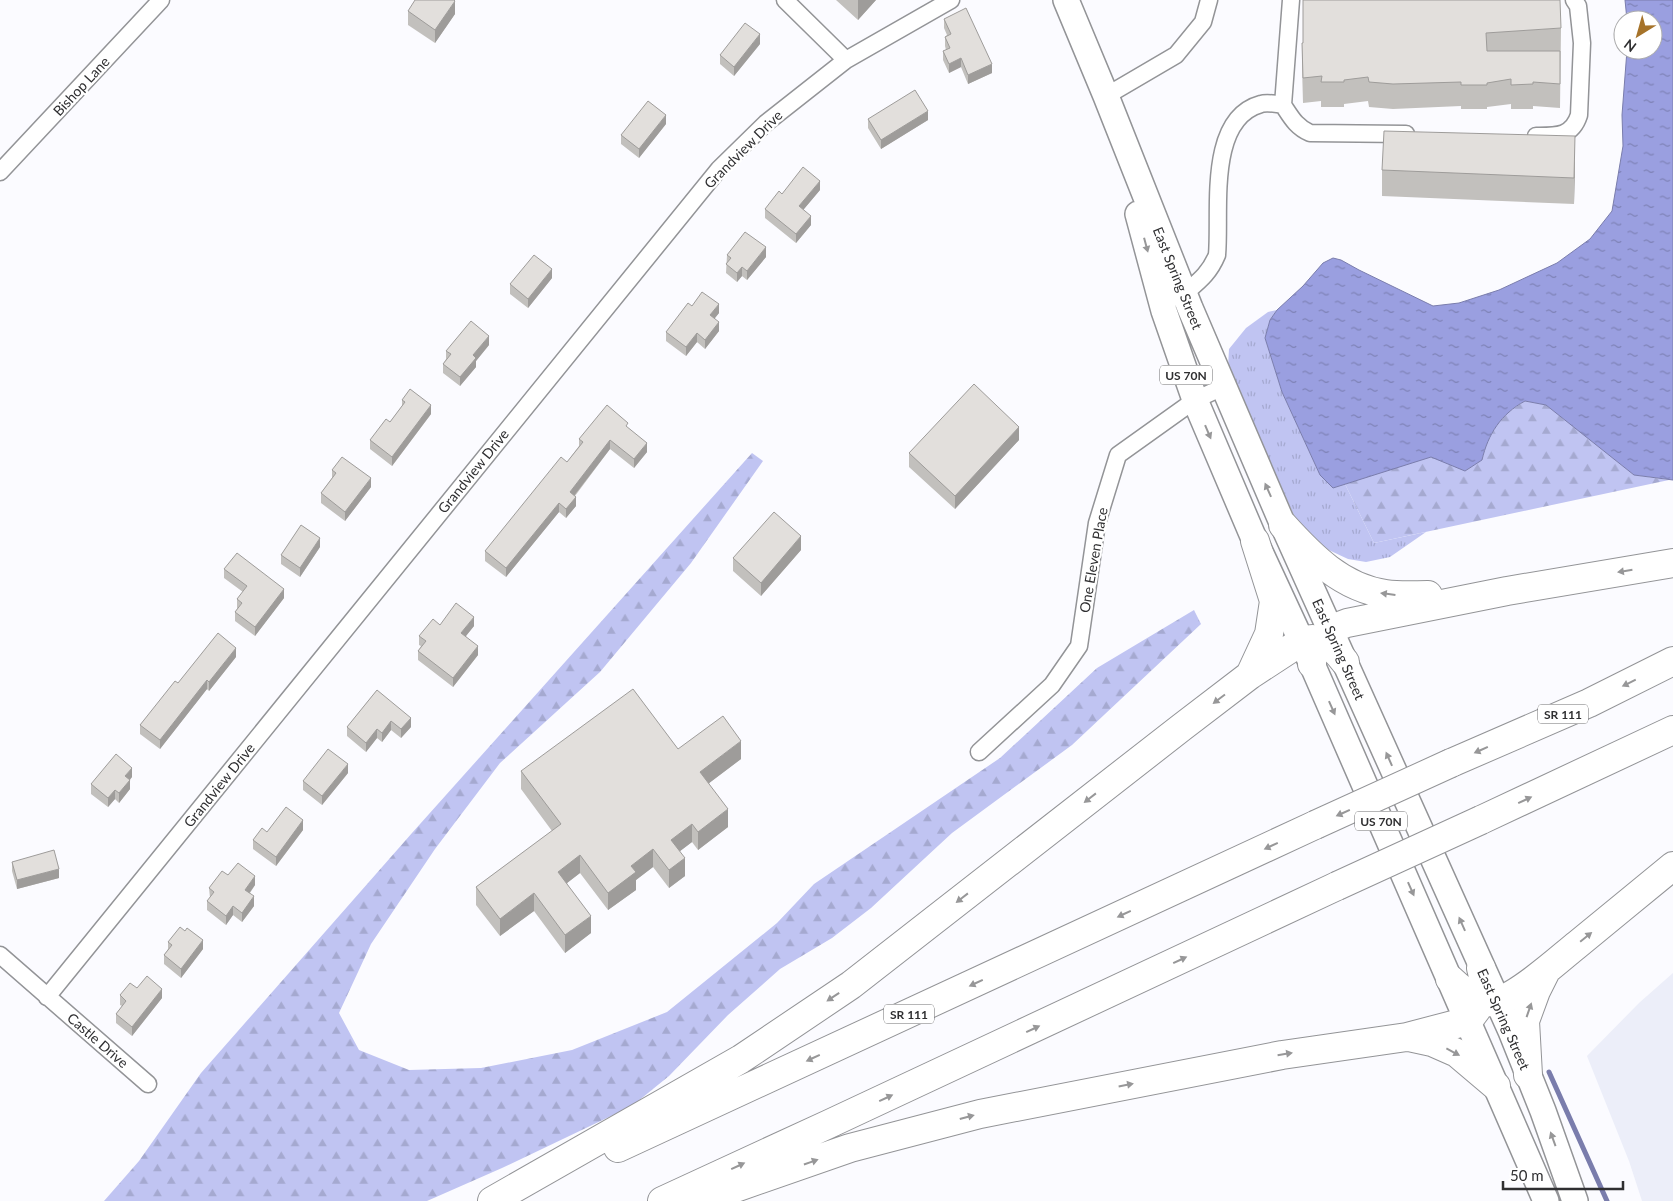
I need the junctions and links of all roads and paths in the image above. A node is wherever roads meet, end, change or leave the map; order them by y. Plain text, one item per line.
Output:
1 (161, 0) edge
2 (785, 0) edge
3 (951, 0) edge
4 (1066, 0) edge
5 (1209, 0) edge
6 (1291, 0) edge
7 (1574, 0) edge
8 (846, 60) junction
9 (1106, 96) junction
10 (1283, 104) junction
11 (1418, 134) edge
12 (1520, 136) edge
13 (0, 172) edge
14 (1184, 294) junction
15 (1223, 387) junction
16 (1195, 400) junction
17 (1283, 525) junction
18 (1255, 540) junction
19 (1673, 563) edge
20 (1507, 591) junction
21 (1316, 644) junction
22 (1673, 661) edge
23 (1345, 662) joint
24 (1250, 675) junction
25 (1673, 730) edge
26 (979, 752) dead end
27 (1673, 866) edge
28 (0, 955) edge
29 (1482, 968) joint
30 (1548, 968) junction
31 (1450, 979) joint
32 (47, 997) junction
33 (1482, 1007) junction
34 (1407, 1037) junction
35 (1528, 1075) junction
36 (148, 1084) dead end
37 (1496, 1086) junction
38 (492, 1201) edge
39 (502, 1201) edge
40 (662, 1201) edge
41 (698, 1201) edge
42 (1546, 1201) edge
43 (1575, 1201) edge

1 - 13 street, Bishop Lane
2 - 8 street
3 - 8 street, Grandview Drive
4 - 9 main road, East Spring Street / US 70N
5 - 9 street
6 - 10 street
7 - 12 street
8 - 32 street, Grandview Drive
9 - 14 main road, East Spring Street / US 70N
9 -> 16 main road, East Spring Street / US 70N
10 - 11 street
10 - 14 street
14 - 15 main road, East Spring Street / US 70N
15 - 16 street, One Eleven Place
17 -> 15 main road, East Spring Street / US 70N
16 -> 18 main road, East Spring Street / US 70N
16 - 26 street, One Eleven Place
20 -> 17 highway
17 - 21 main road, East Spring Street / US 70N
18 - 21 main road, East Spring Street / US 70N
18 - 24 highway
19 -> 20 highway
20 - 21 highway
21 - 23 highway
21 - 24 highway
21 -> 31 main road, East Spring Street / US 70N
22 -> 39 highway, SR 111, bridge
29 -> 23 main road, East Spring Street / US 70N
24 -> 38 highway
40 -> 25 highway, bridge
30 -> 27 highway
28 - 32 street, Castle Drive
29 - 33 highway
30 - 33 highway
35 -> 30 highway
31 - 33 highway
32 - 36 street, Castle Drive
33 - 34 highway
33 - 35 main road, East Spring Street
33 - 37 main road
34 -> 37 highway
41 -> 34 highway
43 -> 35 main road, East Spring Street
37 - 42 main road

